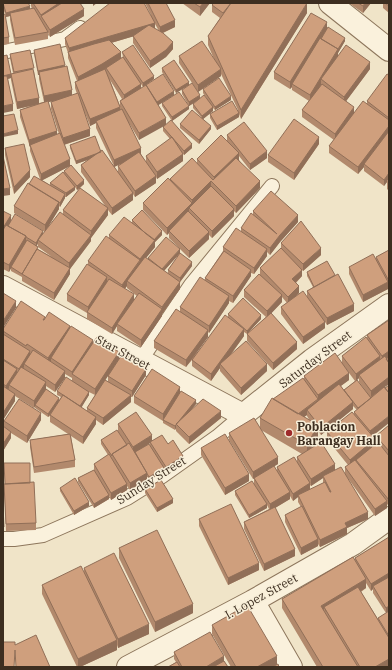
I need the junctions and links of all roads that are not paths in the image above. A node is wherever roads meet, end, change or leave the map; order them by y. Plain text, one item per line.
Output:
1 (330, 3) edge
2 (90, 21) edge
3 (389, 50) edge
4 (3, 52) edge
5 (272, 186) dead end
6 (3, 288) edge
7 (389, 305) edge
8 (140, 361) junction
9 (243, 415) junction
10 (389, 518) edge
11 (3, 539) edge
12 (253, 601) junction
13 (128, 667) edge
14 (291, 667) edge

1 - 3 street
2 - 4 lane
5 - 8 lane
6 - 8 street, Star Street
7 - 9 street, Saturday Street
8 - 9 street, Star Street
9 - 11 lane, Sunday Street
10 - 12 street, I. Lopez Street
12 - 13 street, I. Lopez Street
12 - 14 street

